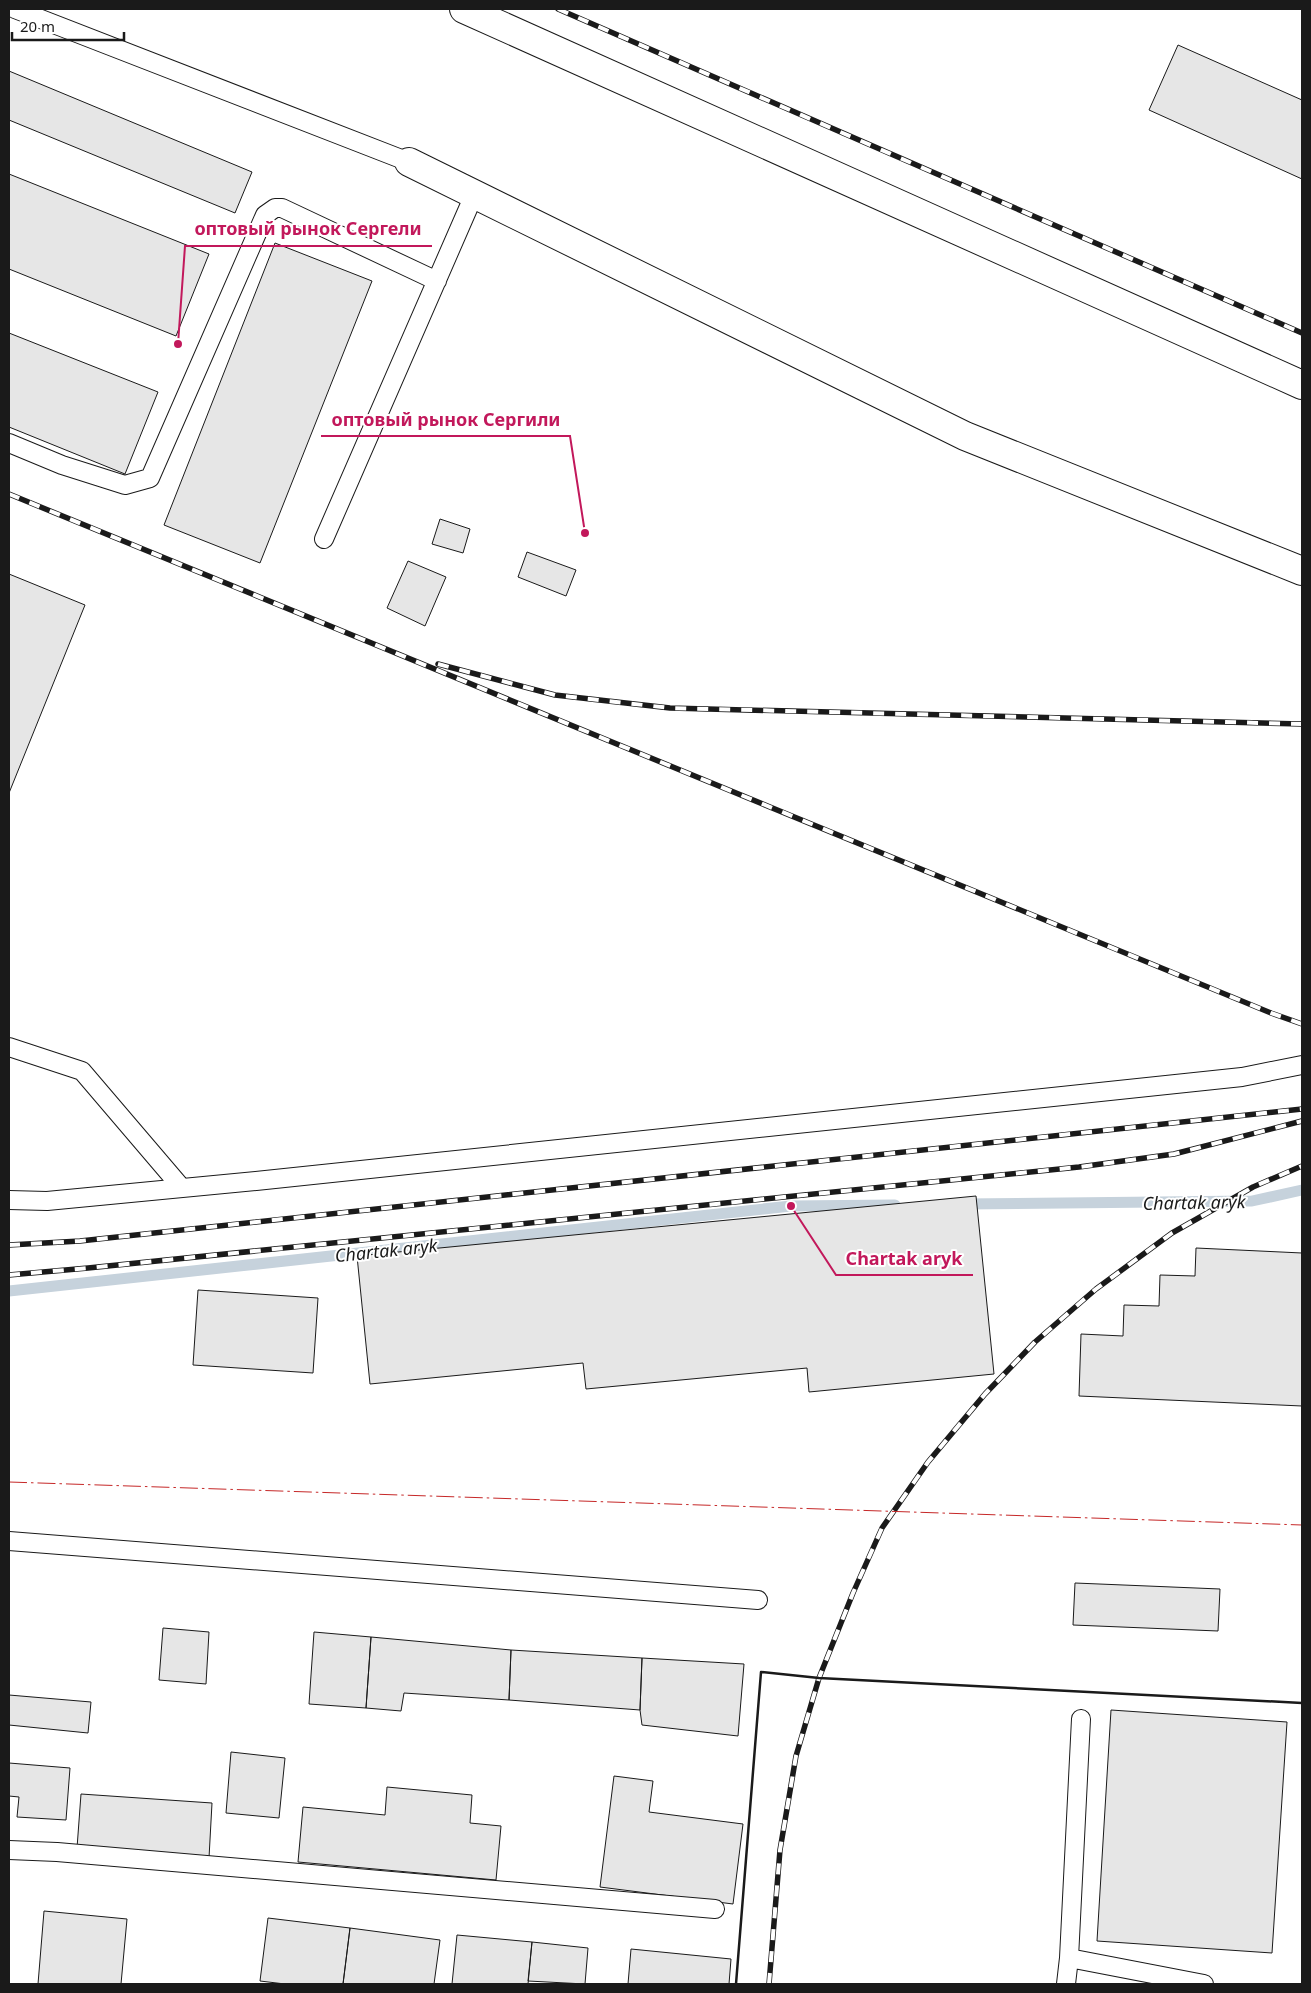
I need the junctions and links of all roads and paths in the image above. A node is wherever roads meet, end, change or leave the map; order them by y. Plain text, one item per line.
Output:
1 (14, 9) edge
2 (464, 9) edge
3 (409, 162) joint
4 (474, 195) junction
5 (437, 281) junction
6 (1302, 385) edge
7 (9, 444) edge
8 (324, 539) dead end
9 (1302, 571) edge
10 (9, 1047) edge
11 (1302, 1066) edge
12 (182, 1188) junction
13 (9, 1200) edge
14 (9, 1541) edge
15 (758, 1600) dead end
16 (1080, 1719) dead end
17 (9, 1850) edge
18 (715, 1909) dead end
19 (1069, 1958) junction
20 (1066, 1984) edge
21 (1204, 1984) edge

1 - 3 lane
2 - 6 street
3 - 4 street
4 - 5 lane
4 - 9 street
5 - 7 lane
5 - 8 lane
10 - 12 lane
11 - 12 lane
12 - 13 lane
14 - 15 lane
16 - 19 lane
17 - 18 lane
19 - 20 lane
19 - 21 lane

